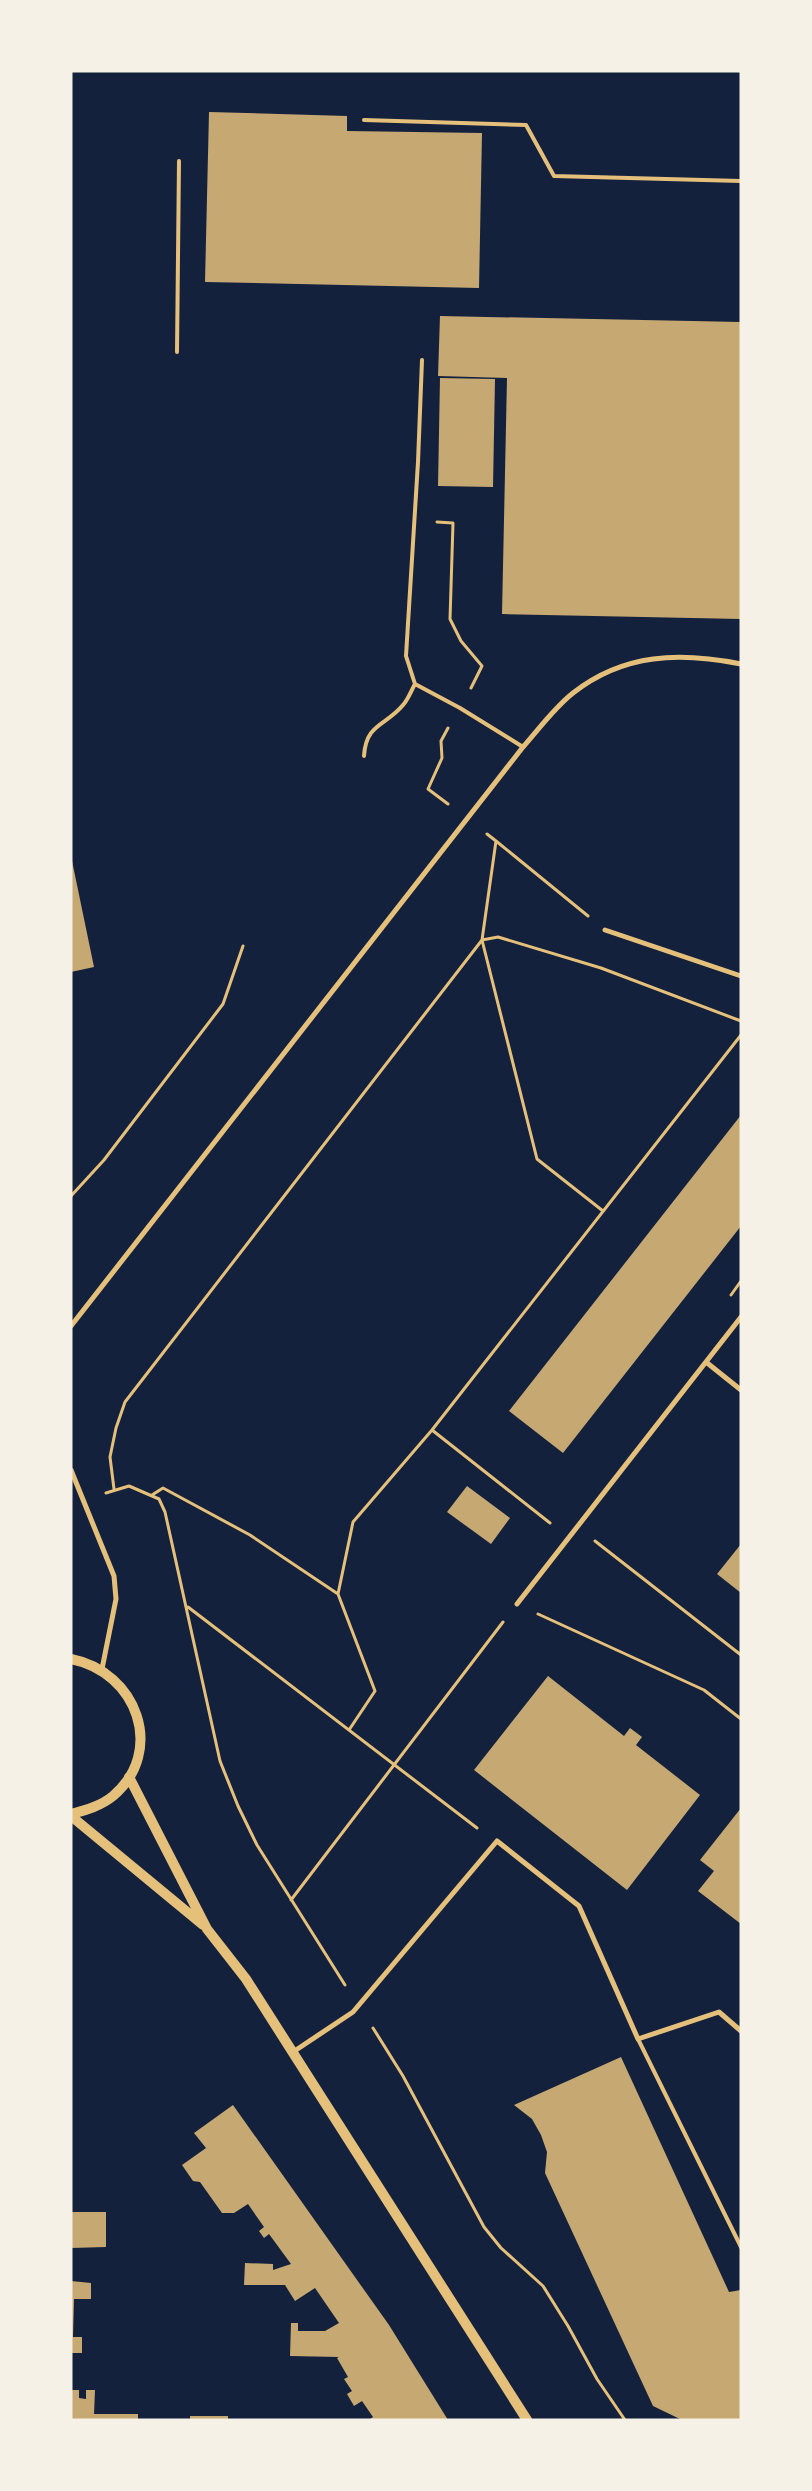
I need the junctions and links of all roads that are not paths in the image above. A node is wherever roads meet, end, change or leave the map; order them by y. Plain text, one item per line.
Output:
1 (364, 120) dead end
2 (179, 161) dead end
3 (741, 181) edge
4 (177, 352) dead end
5 (422, 360) dead end
6 (741, 664) edge
7 (415, 684) junction
8 (523, 747) junction
9 (364, 756) dead end
10 (605, 930) road end
11 (741, 976) edge
12 (741, 1317) edge
13 (71, 1326) edge
14 (706, 1362) junction
15 (741, 1390) edge
16 (71, 1470) edge
17 (517, 1604) road end
18 (71, 1659) edge
19 (102, 1669) junction
20 (129, 1777) junction
21 (71, 1815) edge
22 (207, 1929) junction
23 (741, 2030) edge
24 (638, 2039) junction
25 (293, 2052) junction
26 (741, 2247) edge
27 (527, 2420) edge

1 - 3 lane
2 - 4 lane
5 - 7 lane
6 - 8 street
7 - 8 lane
7 - 9 lane
8 - 13 street
10 - 11 street
12 - 14 street
14 - 15 street
14 - 17 street
16 - 19 street
18 - 19 main road
19 - 20 main road
20 - 21 main road
20 - 22 main road
21 - 22 main road
22 - 25 main road
23 - 24 street
24 - 25 street
24 - 26 lane
25 - 27 main road

